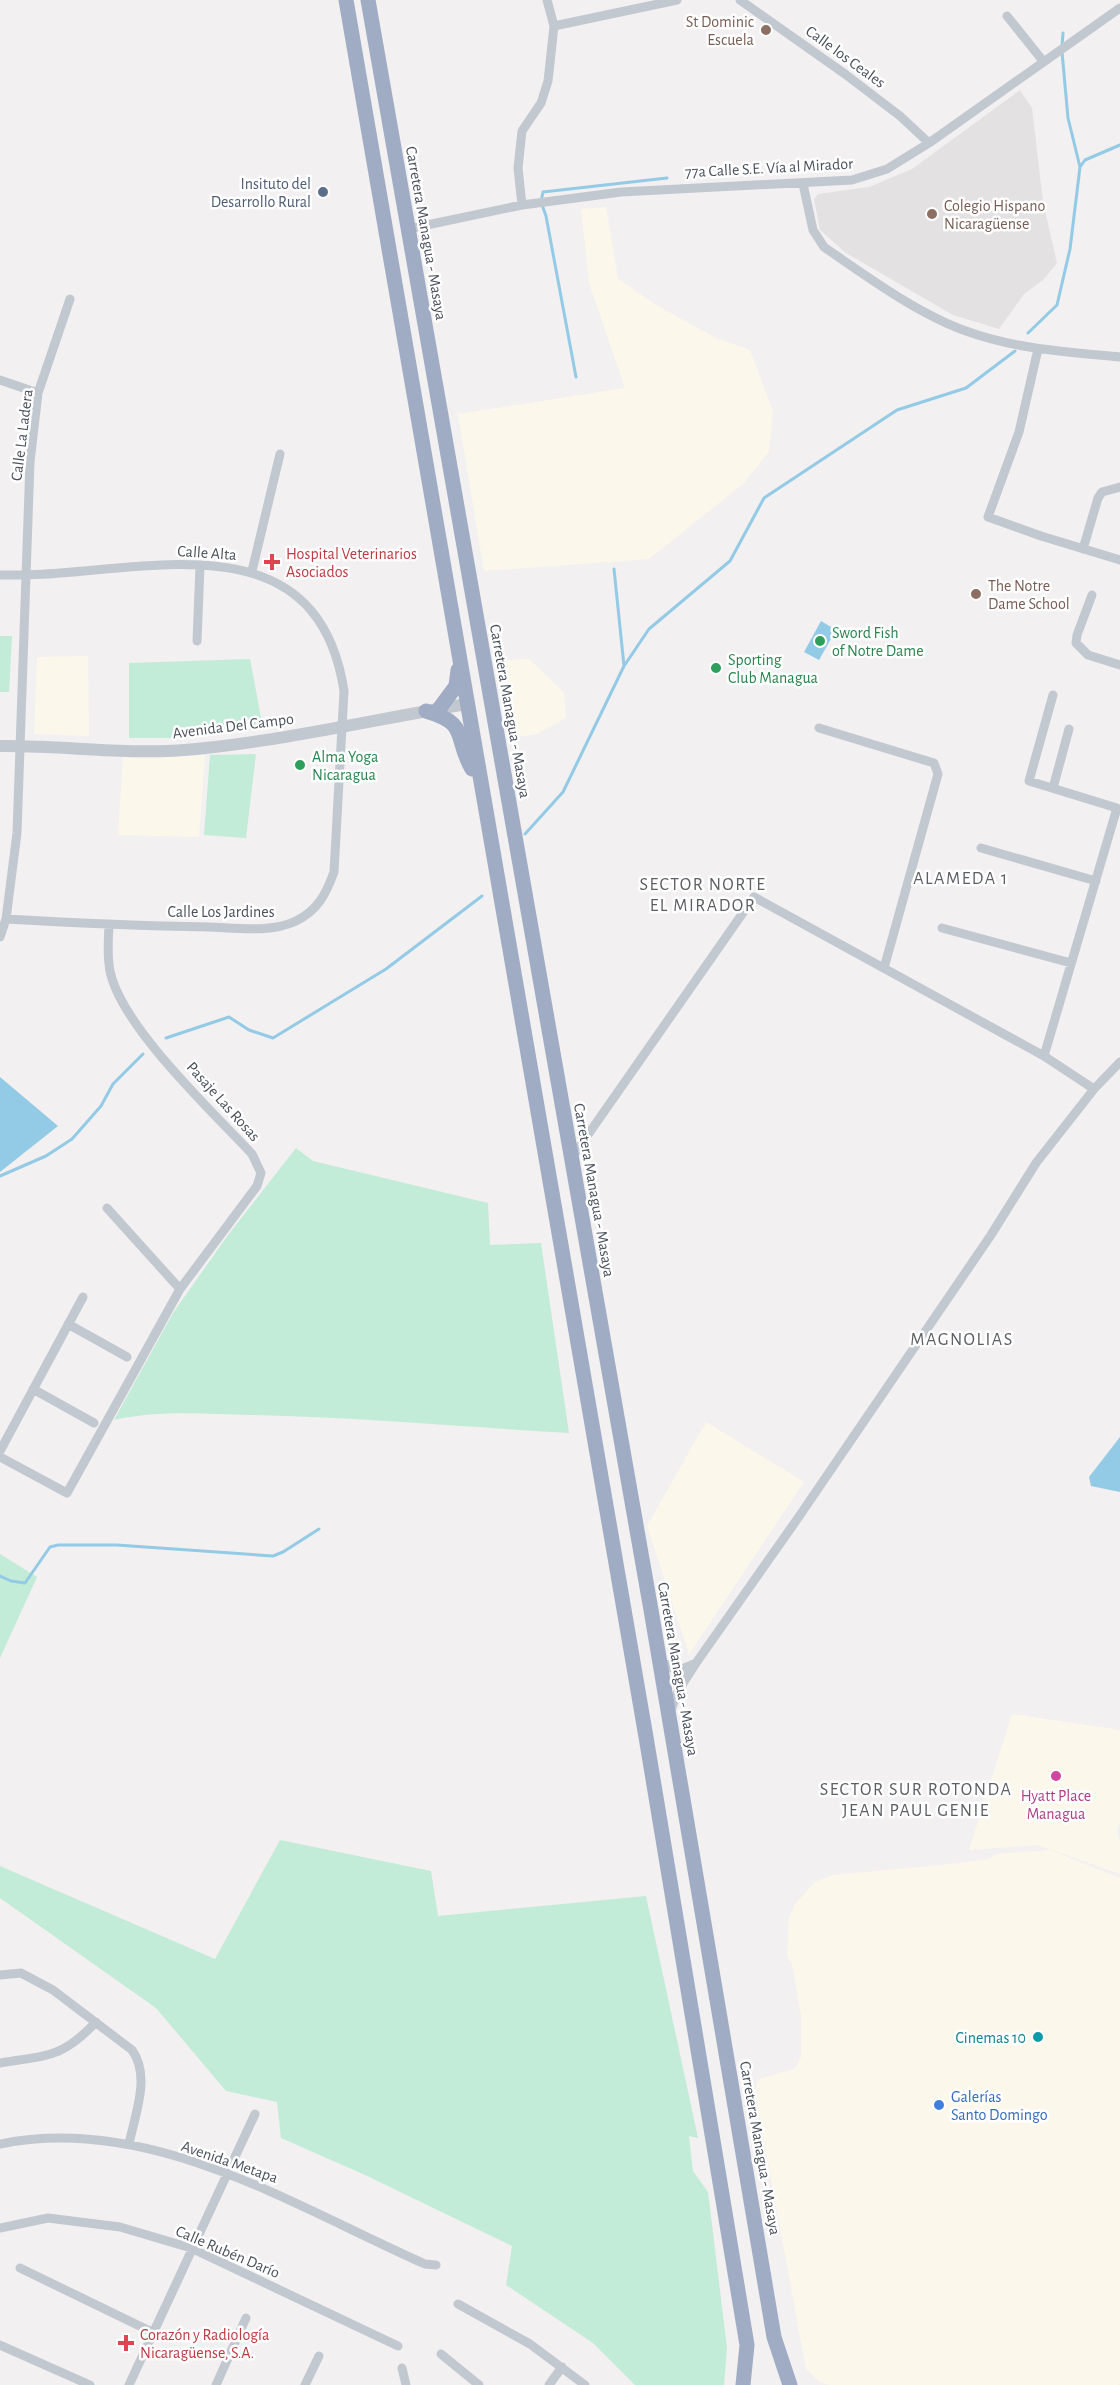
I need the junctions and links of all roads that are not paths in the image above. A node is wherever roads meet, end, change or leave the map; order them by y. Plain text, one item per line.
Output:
1 (346, 0) edge
2 (368, 0) edge
3 (547, 0) edge
4 (677, 0) edge
5 (740, 0) edge
6 (1120, 8) edge
7 (1007, 16) dead end
8 (554, 26) junction
9 (1043, 62) junction
10 (369, 135) junction
11 (928, 143) junction
12 (803, 184) junction
13 (522, 205) junction
14 (408, 230) junction
15 (70, 299) dead end
16 (402, 320) junction
17 (1038, 349) junction
18 (1120, 357) edge
19 (0, 380) edge
20 (38, 393) junction
21 (280, 454) dead end
22 (1120, 487) edge
23 (1083, 549) junction
24 (1120, 560) edge
25 (200, 566) junction
26 (252, 571) junction
27 (27, 574) junction
28 (0, 575) edge
29 (1092, 595) dead end
30 (474, 603) junction
31 (197, 641) dead end
32 (459, 661) junction
33 (1120, 665) edge
34 (1053, 695) dead end
35 (467, 704) junction
36 (433, 710) junction
37 (342, 726) junction
38 (819, 728) dead end
39 (1069, 729) dead end
40 (0, 746) edge
41 (20, 746) junction
42 (481, 784) junction
43 (1053, 788) junction
44 (510, 806) junction
45 (981, 848) dead end
46 (1096, 881) junction
47 (6, 919) junction
48 (109, 926) junction
49 (942, 928) dead end
50 (0, 937) edge
51 (1071, 963) junction
52 (884, 968) junction
53 (1044, 1056) junction
54 (1120, 1062) edge
55 (1116, 1072) edge
56 (1094, 1089) junction
57 (572, 1159) junction
58 (107, 1208) dead end
59 (180, 1289) junction
60 (83, 1297) dead end
61 (68, 1324) junction
62 (127, 1357) dead end
63 (33, 1389) junction
64 (94, 1423) dead end
65 (0, 1451) edge
66 (0, 1458) edge
67 (659, 1660) junction
68 (696, 1663) junction
69 (669, 1722) junction
70 (0, 1975) edge
71 (96, 2022) junction
72 (0, 2063) edge
73 (255, 2114) dead end
74 (0, 2144) edge
75 (129, 2144) junction
76 (228, 2174) junction
77 (0, 2228) edge
78 (191, 2248) junction
79 (436, 2265) dead end
80 (20, 2268) dead end
81 (458, 2304) dead end
82 (246, 2318) dead end
83 (152, 2332) junction
84 (0, 2345) edge
85 (398, 2346) dead end
86 (441, 2354) dead end
87 (319, 2356) dead end
88 (562, 2367) junction
89 (402, 2368) dead end
90 (90, 2385) edge
91 (129, 2385) edge
92 (216, 2385) edge
93 (305, 2385) edge
94 (406, 2385) edge
95 (478, 2385) edge
96 (549, 2385) edge
97 (585, 2385) edge
98 (743, 2385) edge
99 (790, 2385) edge

1 - 10 highway
2 - 14 highway, Carretera Managua - Masaya
3 - 8 street
4 - 8 street
5 - 11 street, Calle los Ceales
6 - 9 street, 77a Calle S.E. Vía al Mirador
7 - 9 street
8 - 13 street
9 - 11 street, 77a Calle S.E. Vía al Mirador
10 - 14 highway
10 - 16 highway
11 - 12 street, 77a Calle S.E. Vía al Mirador
12 - 13 street, 77a Calle S.E. Vía al Mirador
12 - 17 street
13 - 14 street, 77a Calle S.E. Vía al Mirador
14 - 16 highway
14 - 30 highway, Carretera Managua - Masaya
15 - 20 street, Calle La Ladera
16 - 32 highway
17 - 18 street
17 - 23 street
19 - 20 street
20 - 27 street, Calle La Ladera
21 - 26 street
22 - 23 street
23 - 24 street
25 - 26 street, Calle Alta
25 - 27 street, Calle Alta
25 - 31 street
26 - 37 street, Calle Alta
27 - 28 street, Calle Alta
27 - 41 street, Calle La Ladera
29 - 33 street
30 - 35 highway
30 - 44 highway, Carretera Managua - Masaya
32 - 35 highway
32 - 36 highway
34 - 43 street
35 - 36 street, Avenida Del Campo
35 - 42 highway
35 - 44 highway
36 - 37 street, Avenida Del Campo
36 - 42 highway
37 - 41 street, Avenida Del Campo
37 - 48 street, Calle Los Jardines
38 - 52 street
39 - 43 street
40 - 41 street, Avenida Del Campo
41 - 47 street, Calle La Ladera
42 - 98 highway
43 - 46 street
44 - 57 highway, Carretera Managua - Masaya
45 - 46 street
46 - 51 street
47 - 48 street, Calle Los Jardines
47 - 50 street, Calle La Ladera
48 - 59 street, Pasaje Las Rosas
49 - 51 street
51 - 53 street
52 - 53 street
52 - 57 street
53 - 56 street
54 - 55 street
55 - 56 street
56 - 68 street
57 - 67 highway, Carretera Managua - Masaya
58 - 59 street
59 - 66 street
60 - 61 street
61 - 62 street
61 - 63 street
63 - 64 street
63 - 65 street
67 - 68 street
67 - 69 highway, Carretera Managua - Masaya
68 - 69 street
69 - 99 highway, Carretera Managua - Masaya
70 - 71 street
71 - 72 street
71 - 75 street
73 - 76 street
74 - 75 street, Avenida Metapa
75 - 76 street, Avenida Metapa
76 - 78 street
76 - 79 street, Avenida Metapa
77 - 78 street, Calle Rubén Darío
78 - 83 street
78 - 85 street, Calle Rubén Darío
80 - 83 street
81 - 88 street
82 - 92 street
83 - 91 street
84 - 90 street
86 - 95 street
87 - 93 street
88 - 96 street
88 - 97 street
89 - 94 street

